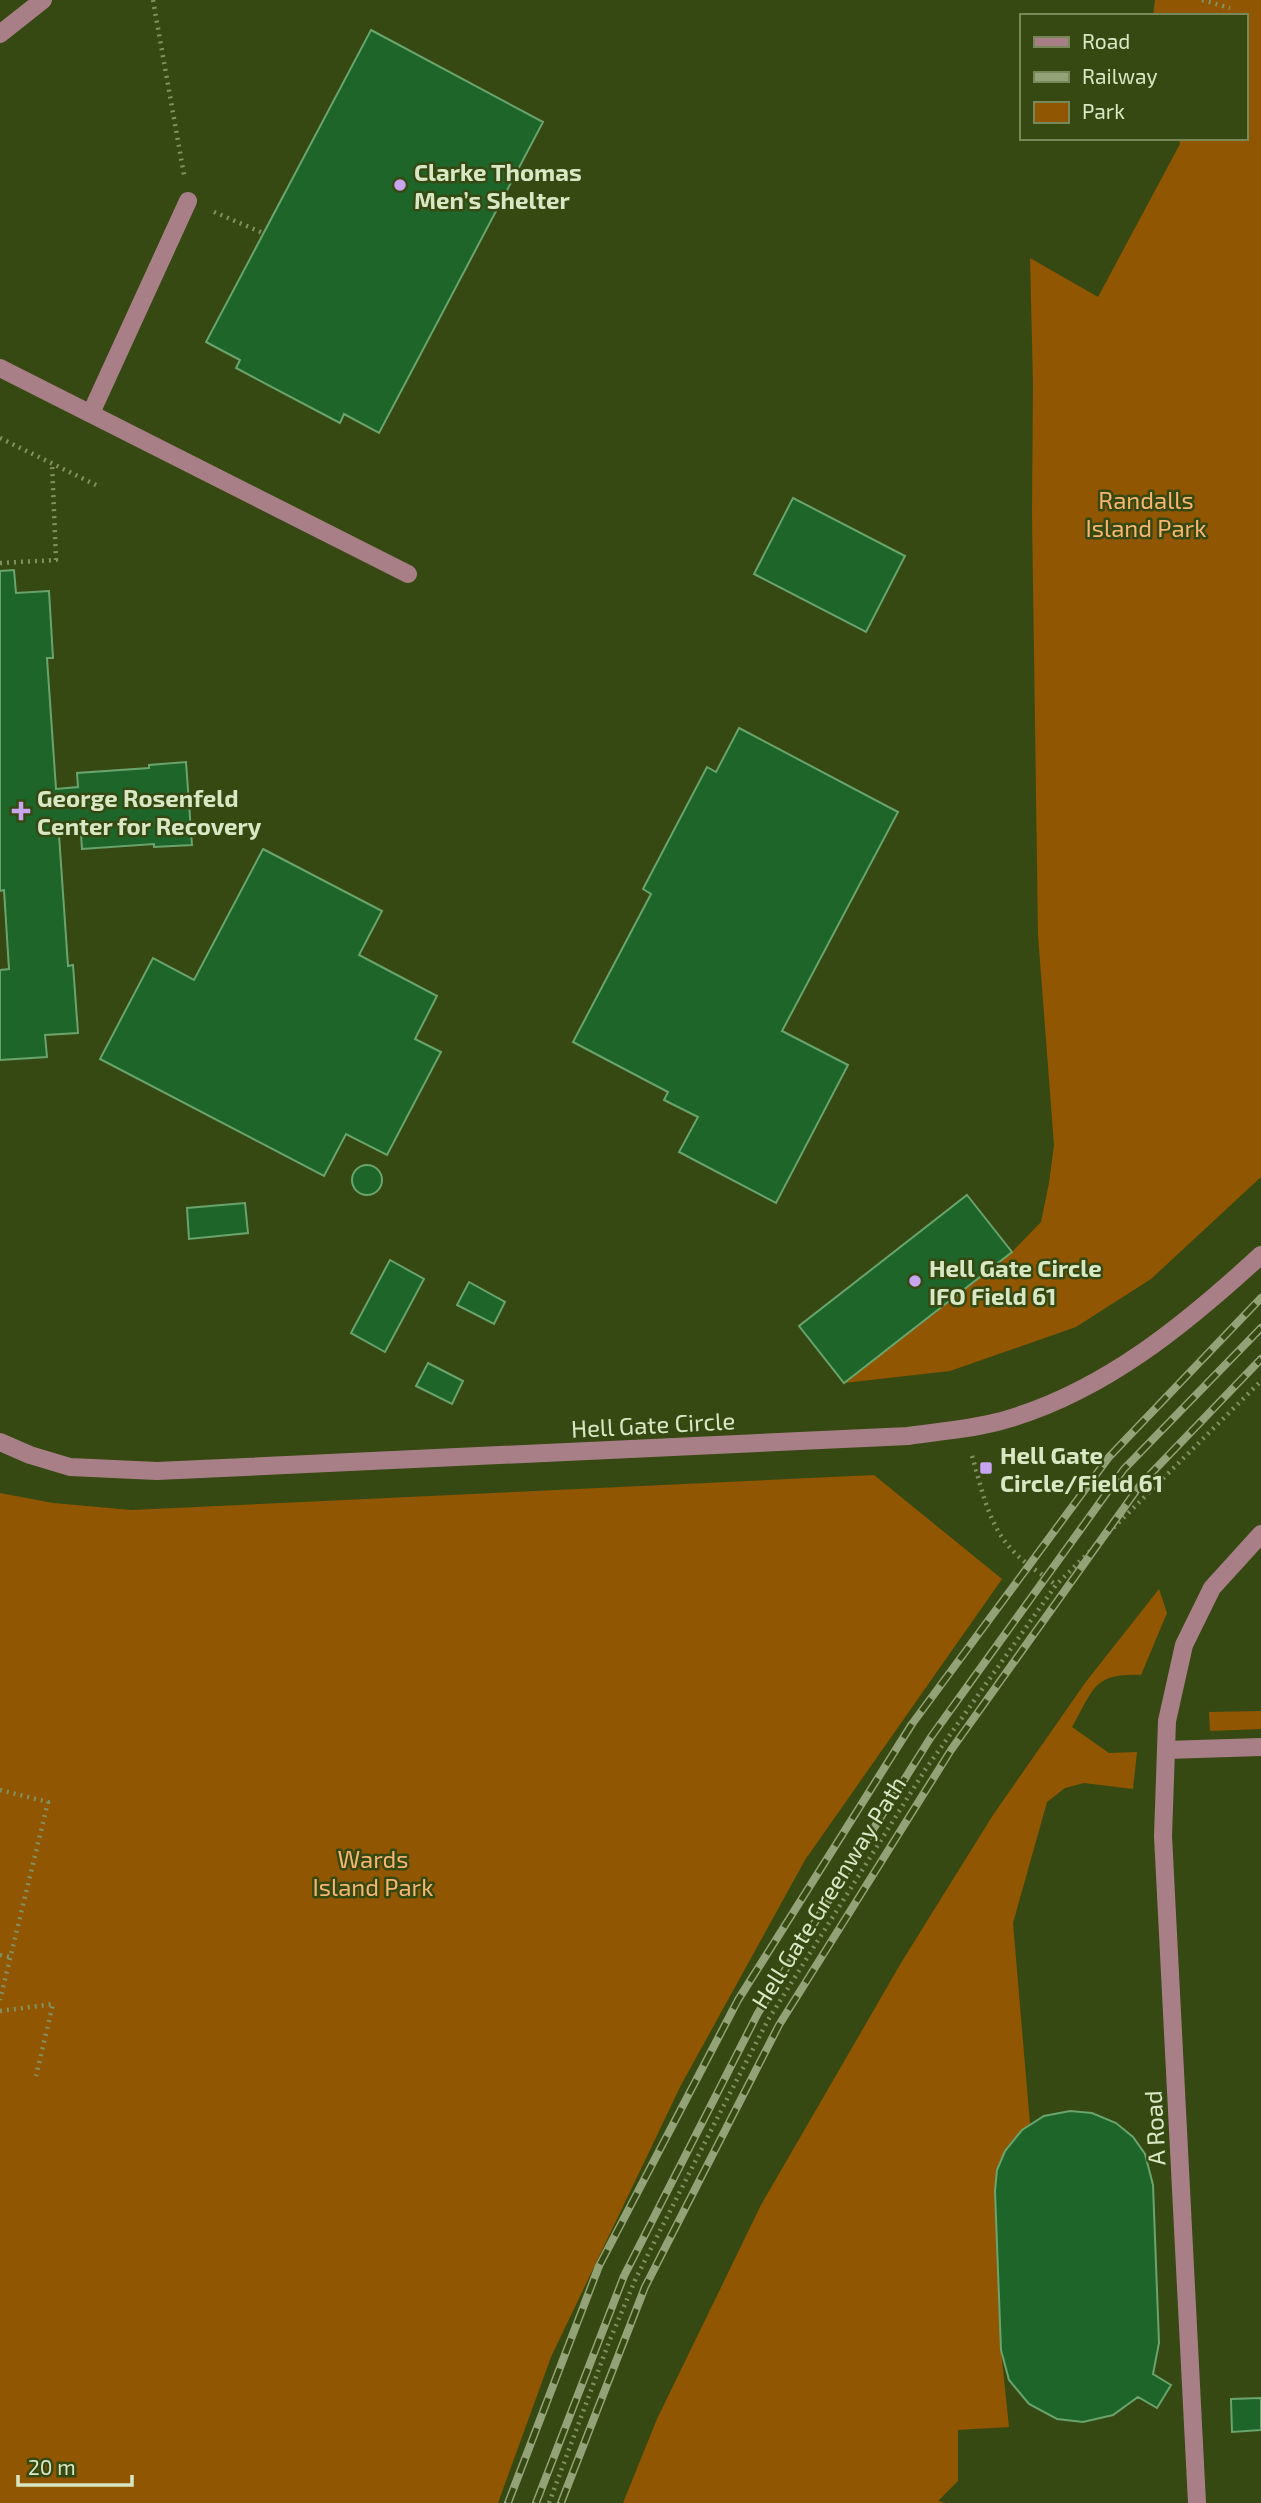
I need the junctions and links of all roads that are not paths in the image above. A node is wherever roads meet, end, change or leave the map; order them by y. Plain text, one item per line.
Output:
1 (43, 0) edge
2 (0, 34) edge
3 (188, 201) road end
4 (0, 369) edge
5 (91, 413) junction
6 (408, 574) dead end
7 (1261, 1255) edge
8 (0, 1442) edge
9 (1261, 1534) edge
10 (1261, 1747) edge
11 (1166, 1750) junction
12 (1197, 2503) edge

1 - 2 street
3 - 5 street
4 - 5 street
5 - 6 street
7 - 8 street, Hell Gate Circle
9 - 11 street, A Road
10 - 11 street
11 - 12 street, A Road

